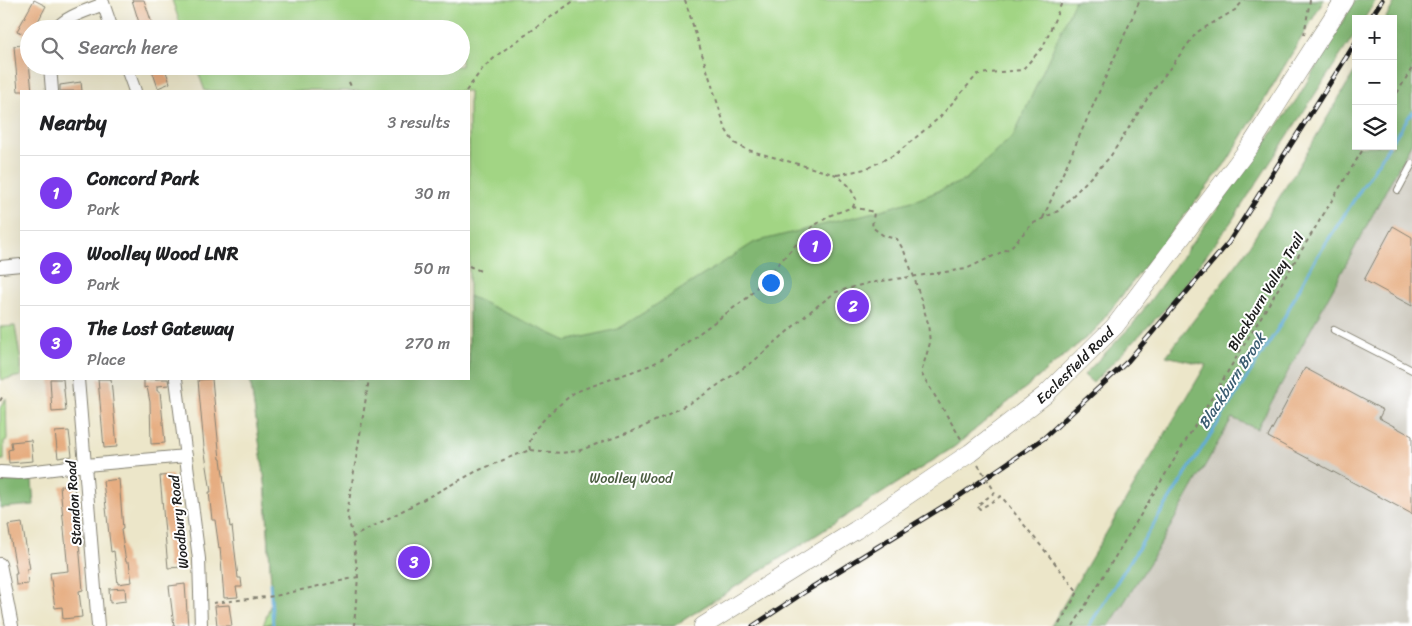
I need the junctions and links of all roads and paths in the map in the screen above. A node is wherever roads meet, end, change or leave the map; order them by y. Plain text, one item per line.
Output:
1 (575, 0) edge
2 (686, 0) edge
3 (1063, 0) edge
4 (1140, 0) edge
5 (1244, 0) edge
6 (1310, 0) edge
7 (1344, 0) edge
8 (103, 2) edge
9 (66, 20) edge
10 (109, 20) edge
11 (1312, 51) junction
12 (1412, 68) edge
13 (51, 75) edge
14 (129, 75) edge
15 (349, 82) dead end
16 (52, 90) edge
17 (135, 90) edge
18 (353, 90) edge
19 (467, 90) edge
20 (1397, 93) edge
21 (1364, 150) edge
22 (1412, 164) edge
23 (838, 175) junction
24 (1398, 190) dead end
25 (853, 207) junction
26 (1043, 218) junction
27 (20, 266) edge
28 (470, 266) edge
29 (0, 267) edge
30 (483, 272) dead end
31 (914, 277) junction
32 (1334, 330) dead end
33 (1412, 370) edge
34 (78, 380) edge
35 (176, 380) edge
36 (368, 380) edge
37 (4, 394) dead end
38 (0, 400) edge
39 (530, 450) junction
40 (970, 453) junction
41 (186, 456) junction
42 (86, 465) junction
43 (982, 471) dead end
44 (0, 472) edge
45 (353, 536) junction
46 (0, 564) edge
47 (358, 577) junction
48 (201, 604) junction
49 (12, 626) edge
50 (98, 626) edge
51 (201, 626) edge
52 (354, 626) edge
53 (703, 626) edge
54 (1058, 626) edge
55 (1073, 626) edge

1 - 19 path
2 - 23 path
3 - 23 path
4 - 26 path
5 - 26 path
6 - 11 path
7 - 11 main road, Ecclesfield Road
8 - 9 street
8 - 10 street
11 - 40 main road, Ecclesfield Road
12 - 20 path
13 - 16 street
14 - 17 street
15 - 18 path
21 - 55 path, Blackburn Valley Trail
22 - 24 lane
23 - 25 path
25 - 31 path
25 - 39 path
26 - 31 path
27 - 29 street
28 - 30 path
31 - 39 path
31 - 40 path
32 - 33 lane
34 - 42 street, Standon Road
35 - 41 street
36 - 45 path
37 - 38 path
39 - 45 path
40 - 53 main road, Ecclesfield Road
41 - 42 street, Woodbury Road
41 - 48 street, Woodbury Road
42 - 44 street, Woodbury Road
42 - 50 street, Standon Road
43 - 54 path, bridge
45 - 47 path
46 - 49 street
47 - 48 path
47 - 52 path
48 - 51 street, Woodbury Road

